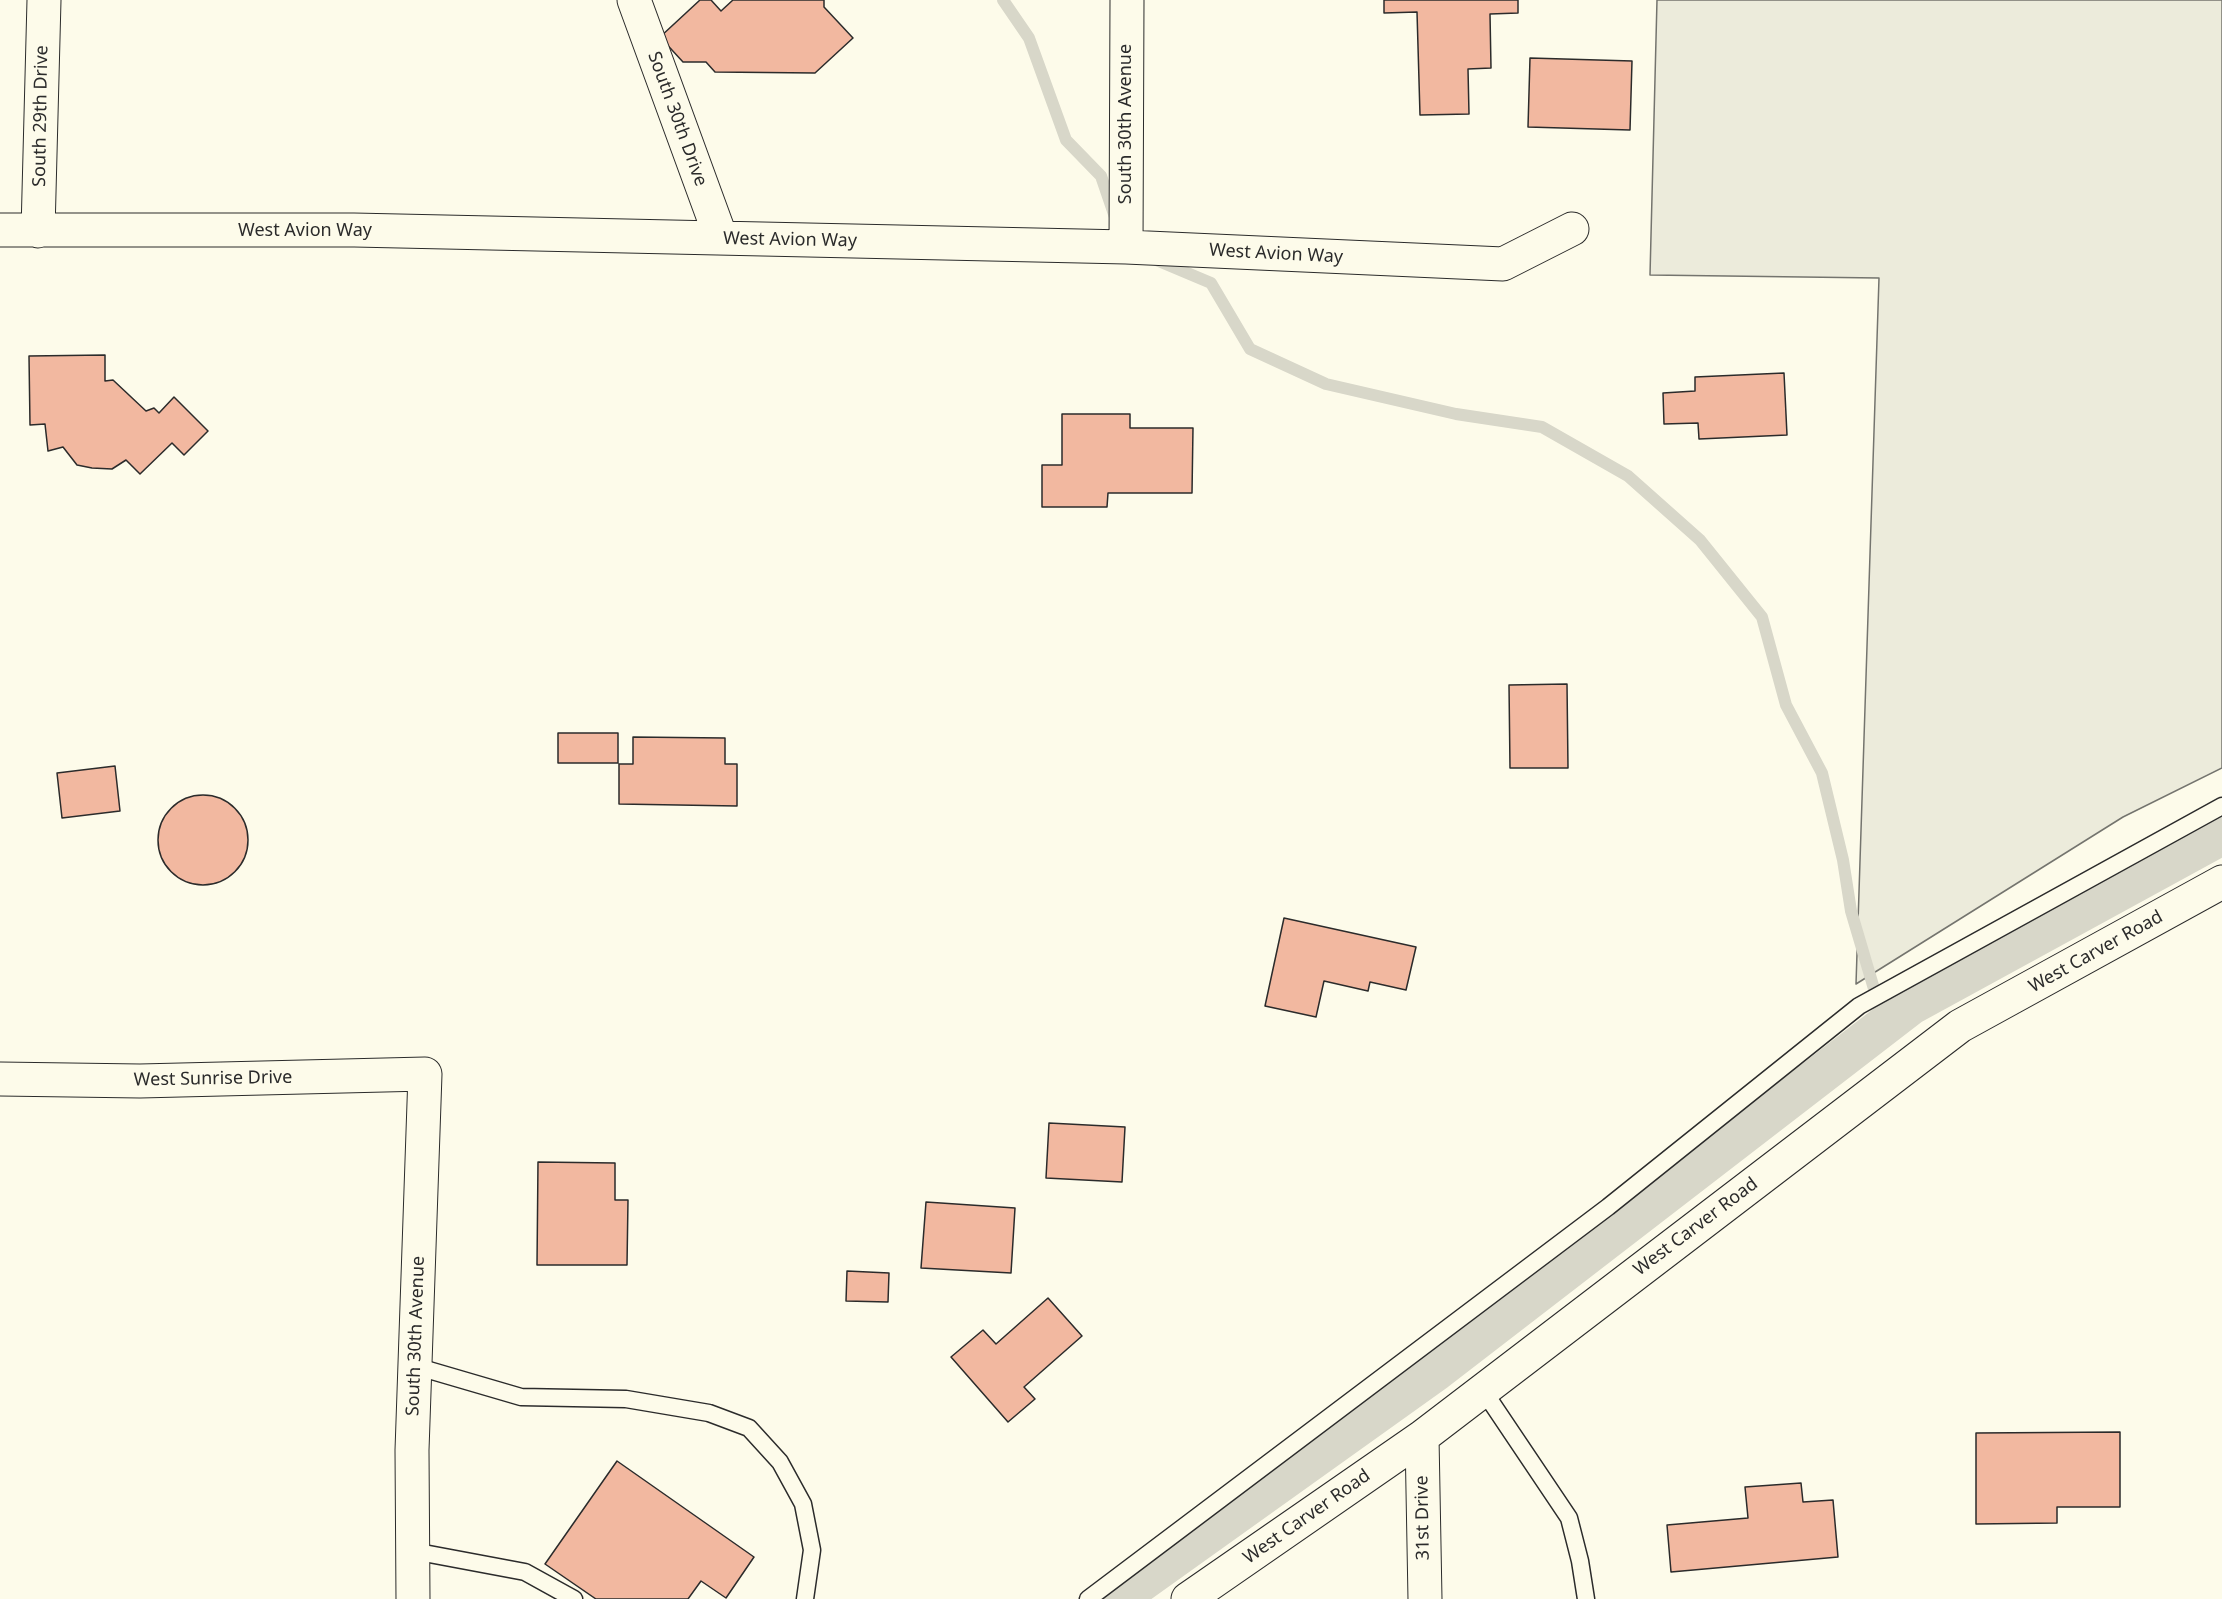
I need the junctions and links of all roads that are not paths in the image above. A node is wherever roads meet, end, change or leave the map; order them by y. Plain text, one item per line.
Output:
1 (44, 0) edge
2 (634, 0) edge
3 (1127, 0) edge
4 (1572, 229) dead end
5 (0, 230) edge
6 (38, 231) junction
7 (721, 238) junction
8 (1126, 247) junction
9 (2222, 806) edge
10 (2222, 882) edge
11 (425, 1074) joint
12 (0, 1079) edge
13 (415, 1366) junction
14 (1483, 1390) junction
15 (1422, 1437) junction
16 (413, 1551) junction
17 (413, 1599) edge
18 (573, 1599) edge
19 (805, 1599) edge
20 (1088, 1599) edge
21 (1188, 1599) edge
22 (1425, 1599) edge
23 (1586, 1599) edge

1 - 6 street, South 29th Drive
2 - 7 street, South 30th Drive
3 - 8 street, South 30th Avenue
4 - 8 street, West Avion Way
5 - 6 street, West Avion Way
6 - 7 street, West Avion Way
7 - 8 street, West Avion Way
9 - 20 lane
10 - 14 street, West Carver Road
11 - 12 street, West Sunrise Drive
11 - 13 street, South 30th Avenue
13 - 16 street, South 30th Avenue
13 - 19 lane
14 - 15 street, West Carver Road
14 - 23 lane
15 - 21 street, West Carver Road
15 - 22 street, 31st Drive
16 - 17 street, South 30th Avenue
16 - 18 lane

